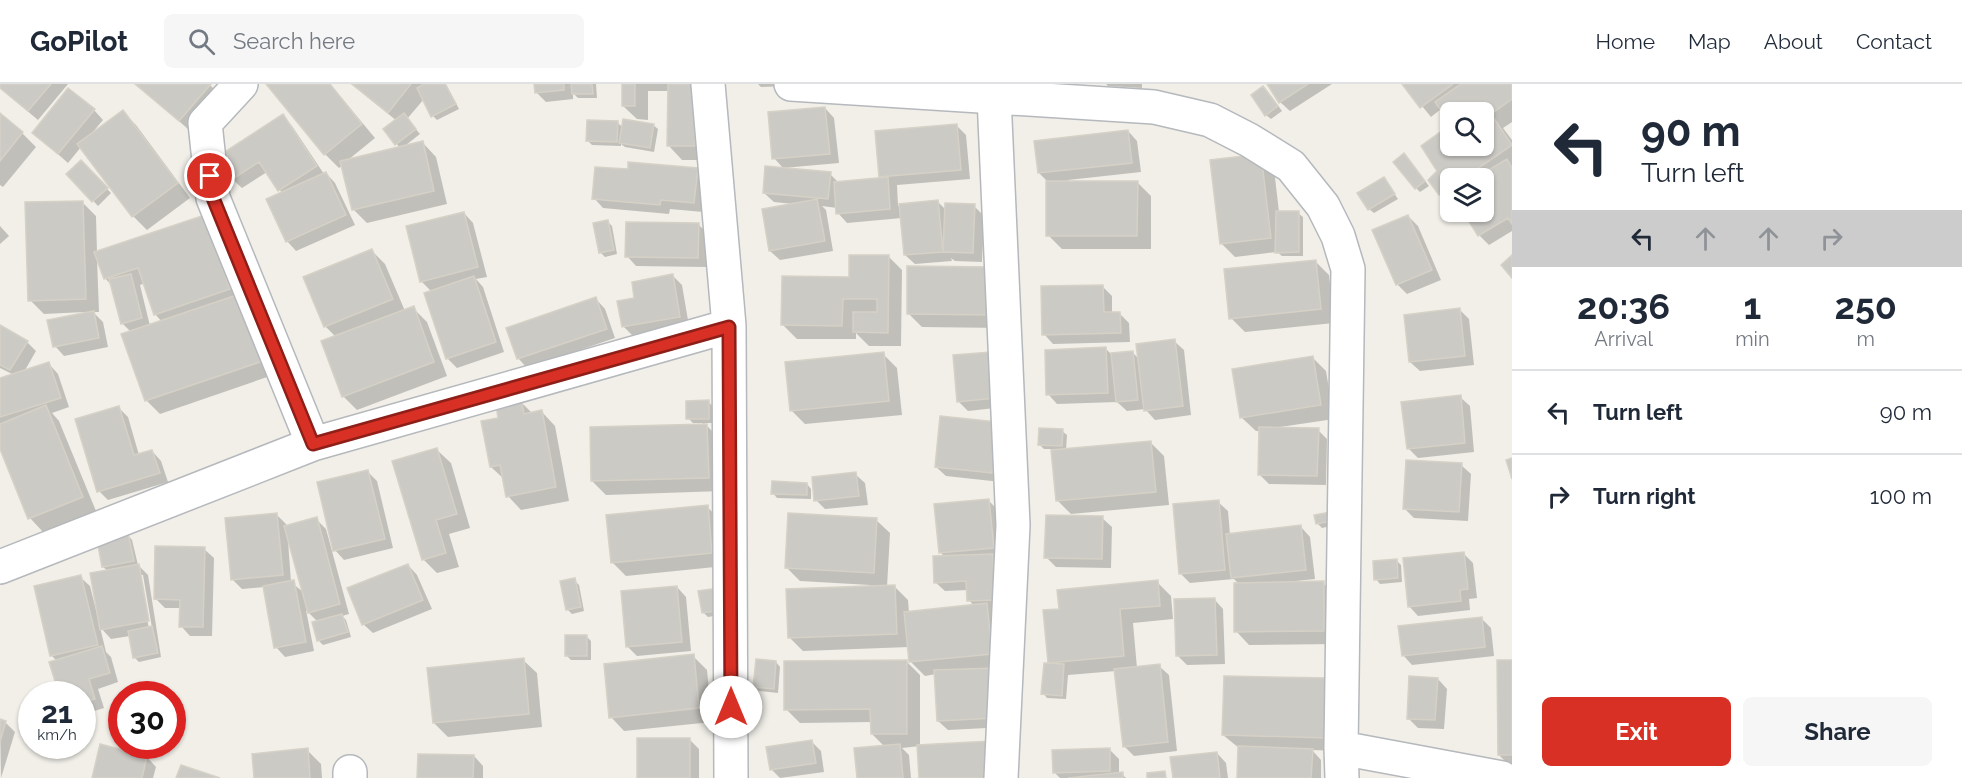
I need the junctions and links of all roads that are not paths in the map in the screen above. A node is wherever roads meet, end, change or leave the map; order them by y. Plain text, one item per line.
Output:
1 (241, 84) edge
2 (708, 84) edge
3 (791, 84) edge
4 (994, 96) junction
5 (729, 327) junction
6 (313, 444) junction
7 (0, 567) edge
8 (1341, 763) edge
9 (731, 778) edge
10 (1001, 778) edge
11 (1502, 778) edge

1 - 6 street
2 - 5 street
3 - 4 street
4 - 8 street
4 - 10 street
5 - 6 street
5 - 9 street
6 - 7 street
8 - 11 street

